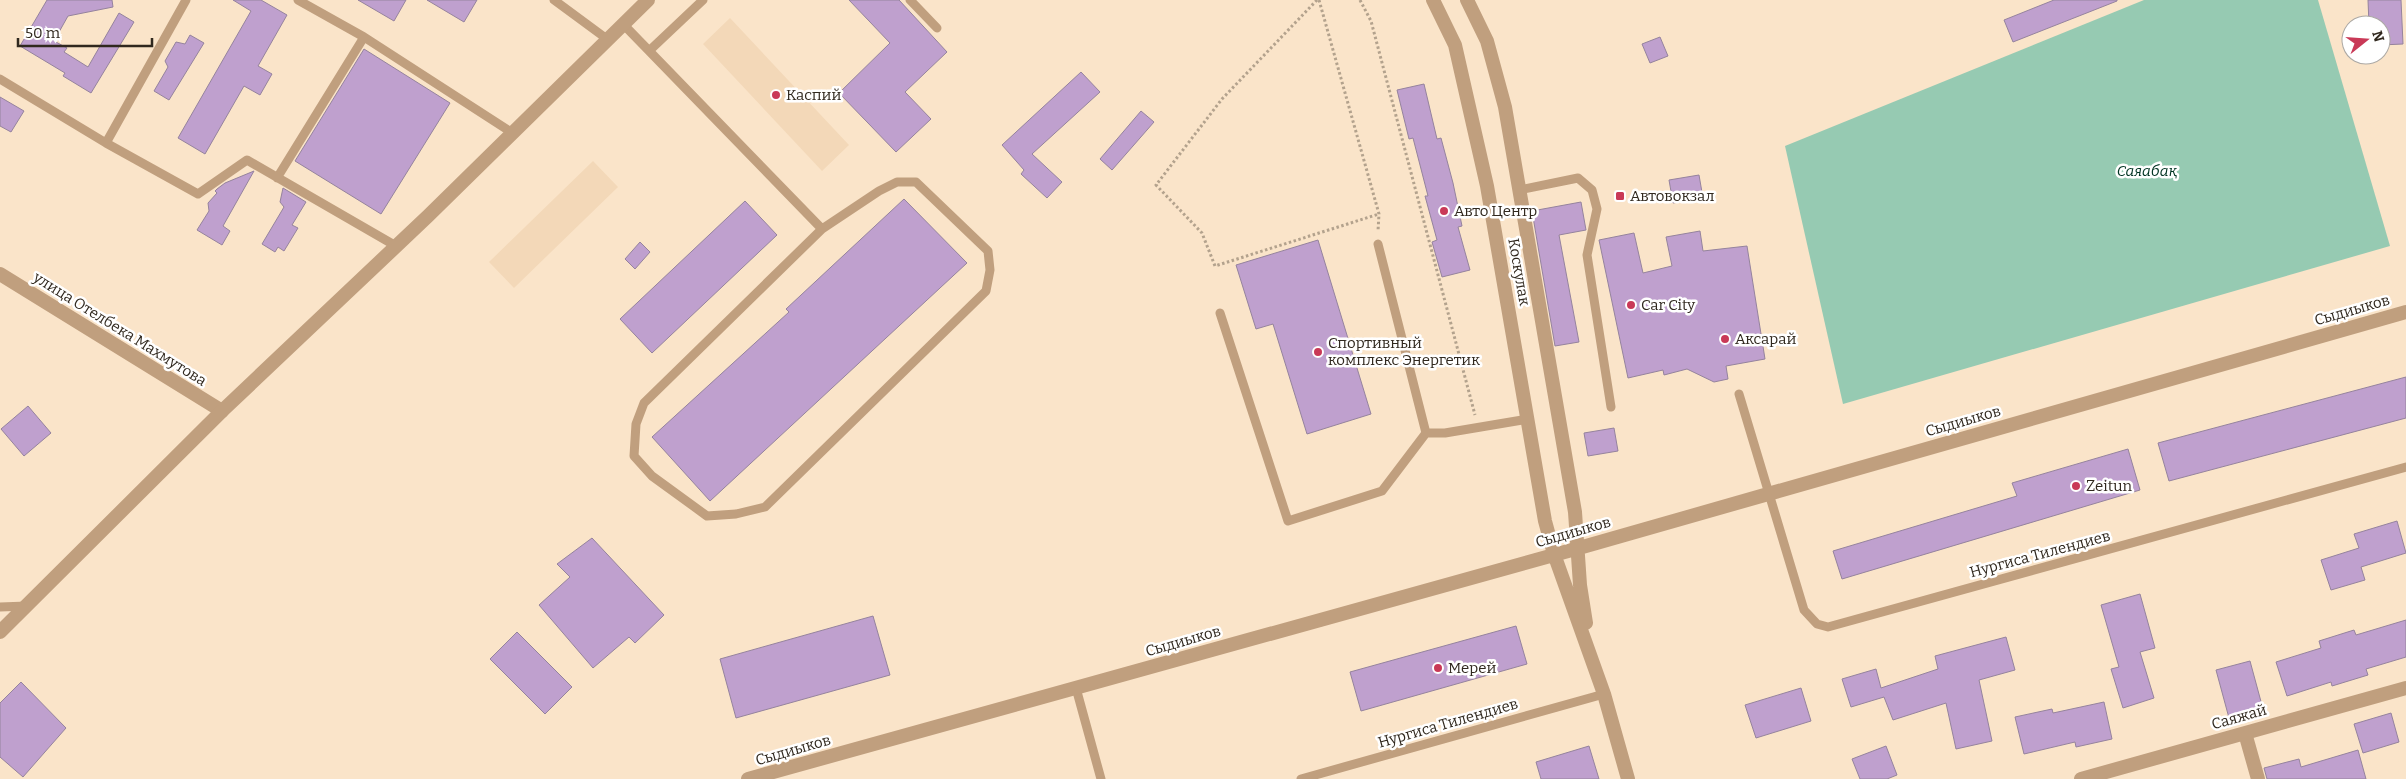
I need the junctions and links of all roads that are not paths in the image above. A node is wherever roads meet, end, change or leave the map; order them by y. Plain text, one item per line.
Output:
1 (186, 0) edge
2 (298, 0) edge
3 (554, 0) edge
4 (648, 0) edge
5 (703, 0) edge
6 (910, 0) edge
7 (1433, 0) edge
8 (1467, 0) edge
9 (623, 24) junction
10 (937, 28) dead end
11 (364, 37) junction
12 (608, 39) junction
13 (649, 51) junction
14 (0, 79) edge
15 (512, 132) junction
16 (106, 143) junction
17 (277, 178) junction
18 (1519, 190) junction
19 (822, 229) junction
20 (1378, 244) road end
21 (396, 246) junction
22 (0, 274) edge
23 (1220, 312) dead end
24 (2406, 312) edge
25 (1739, 394) dead end
26 (1612, 407) dead end
27 (222, 411) junction
28 (1528, 419) junction
29 (1426, 433) junction
30 (2406, 467) edge
31 (1769, 493) junction
32 (1579, 548) junction
33 (1554, 554) junction
34 (27, 606) junction
35 (0, 607) edge
36 (0, 632) edge
37 (1597, 672) junction
38 (1076, 688) junction
39 (2406, 688) edge
40 (1604, 694) junction
41 (2245, 732) junction
42 (748, 779) edge
43 (1101, 779) edge
44 (1301, 779) edge
45 (1628, 779) edge
46 (2081, 779) edge
47 (2258, 779) edge

1 - 16 lane
2 - 11 lane
3 - 12 lane
4 - 9 street
5 - 13 lane
6 - 10 lane
7 - 28 street, Коскулак
8 - 18 street, Коскулак
9 - 12 street
9 - 13 lane
11 - 15 lane
11 - 17 lane
12 - 15 street
13 - 19 lane
14 - 16 lane
15 - 21 street
16 - 17 lane
17 - 21 lane
18 - 26 lane
18 - 32 street, Коскулак
19 - 19 lane
20 - 29 lane
21 - 27 street
22 - 27 street, улица Отелбека Махмутова
23 - 29 lane
24 - 31 street, Сыдиыков
25 - 31 lane, Нургиса Тилендиев
27 - 34 street
28 - 29 lane
28 - 33 street, Коскулак
30 - 31 lane, Нургиса Тилендиев
31 - 32 street, Сыдиыков
32 - 33 street, Сыдиыков
32 - 37 street, Коскулак
33 - 37 street, Коскулак
33 - 38 street, Сыдиыков
34 - 35 lane
34 - 36 street
37 - 40 street
38 - 42 street, Сыдиыков
38 - 43 lane
39 - 41 street, Саяжай
40 - 44 lane, Нургиса Тилендиев
40 - 45 street
41 - 46 street, Саяжай
41 - 47 street

